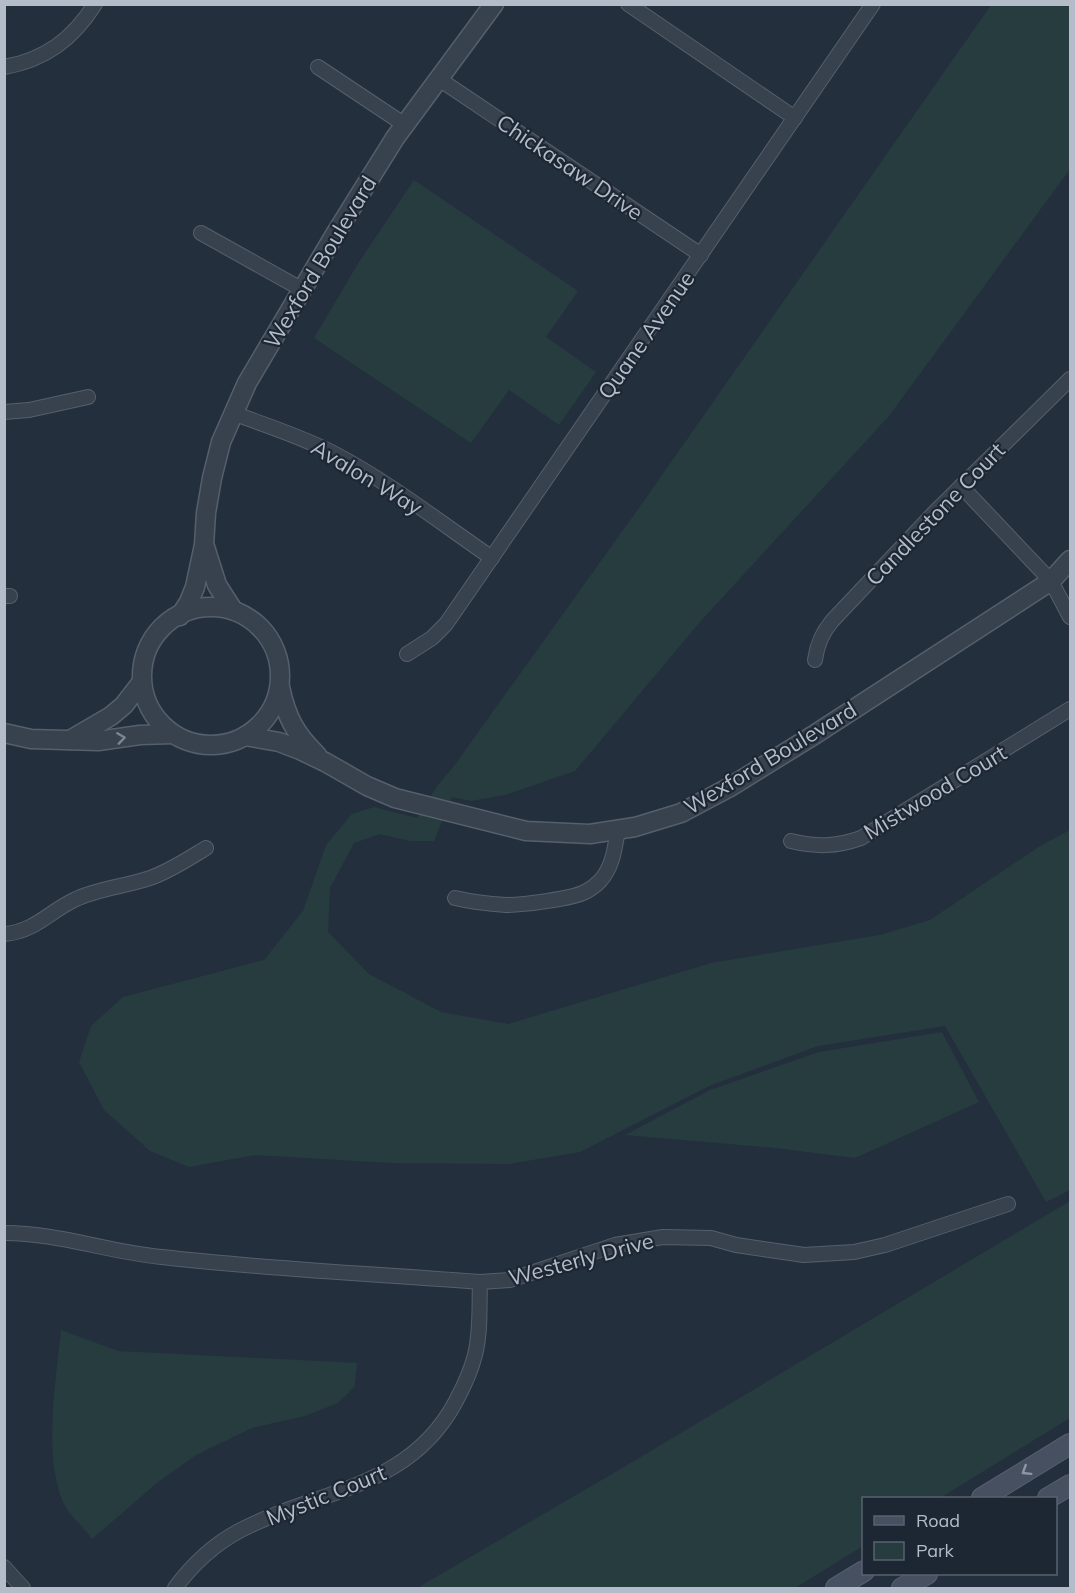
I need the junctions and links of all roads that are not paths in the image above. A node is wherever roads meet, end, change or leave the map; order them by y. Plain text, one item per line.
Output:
1 (95, 4) edge
2 (494, 4) edge
3 (628, 4) edge
4 (873, 4) edge
5 (4, 67) edge
6 (318, 67) dead end
7 (439, 79) junction
8 (795, 118) junction
9 (405, 125) junction
10 (201, 233) dead end
11 (700, 255) junction
12 (303, 290) junction
13 (1071, 379) edge
14 (88, 397) dead end
15 (4, 412) edge
16 (233, 413) junction
17 (961, 486) junction
18 (204, 545) junction
19 (492, 558) junction
20 (1071, 560) edge
21 (1051, 581) junction
22 (1071, 582) edge
23 (233, 610) junction
24 (180, 616) junction
25 (1071, 617) edge
26 (407, 654) dead end
27 (815, 660) dead end
28 (141, 683) junction
29 (280, 687) junction
30 (1071, 709) edge
31 (4, 733) edge
32 (173, 734) junction
33 (244, 736) junction
34 (70, 740) junction
35 (325, 762) junction
36 (618, 829) junction
37 (791, 841) dead end
38 (206, 848) dead end
39 (455, 898) dead end
40 (4, 934) edge
41 (1008, 1204) dead end
42 (4, 1233) edge
43 (480, 1282) junction
44 (1071, 1444) edge
45 (1071, 1485) edge
46 (984, 1497) edge
47 (1050, 1497) edge
48 (4, 1568) edge
49 (862, 1572) edge
50 (925, 1575) edge
51 (23, 1588) edge
52 (175, 1588) edge
53 (836, 1588) edge
54 (902, 1588) edge

1 - 5 street
2 - 7 street, Wexford Boulevard
3 - 8 street
4 - 8 street, Quane Avenue
6 - 9 street
7 - 9 street, Wexford Boulevard
7 - 11 street, Chickasaw Drive
8 - 11 street, Quane Avenue
9 - 12 street, Wexford Boulevard
10 - 12 street
11 - 19 street, Quane Avenue
12 - 16 street, Wexford Boulevard
13 - 17 street, Candlestone Court
14 - 15 street
16 - 18 street, Wexford Boulevard
16 - 19 street, Avalon Way
17 - 21 street
17 - 27 street, Candlestone Court
18 - 23 street, Wexford Boulevard
18 - 24 street, Wexford Boulevard
19 - 26 street, Quane Avenue
20 - 21 street, Wexford Boulevard
21 - 22 street
21 - 25 street
21 - 36 street, Wexford Boulevard
23 - 24 street
23 - 29 street
24 - 28 street
28 - 32 street
28 - 34 street
29 - 33 street
29 - 35 street, Wexford Boulevard
30 - 37 street, Mistwood Court
31 - 34 street
32 - 33 street
34 -> 32 street
33 - 35 street, Wexford Boulevard
35 - 36 street, Wexford Boulevard
36 - 39 street
38 - 40 street
41 - 43 street, Westerly Drive
42 - 43 street, Westerly Drive
43 - 52 street, Mystic Court
44 -> 46 main road
45 - 47 main road
48 - 51 street
49 - 53 main road
50 - 54 main road

